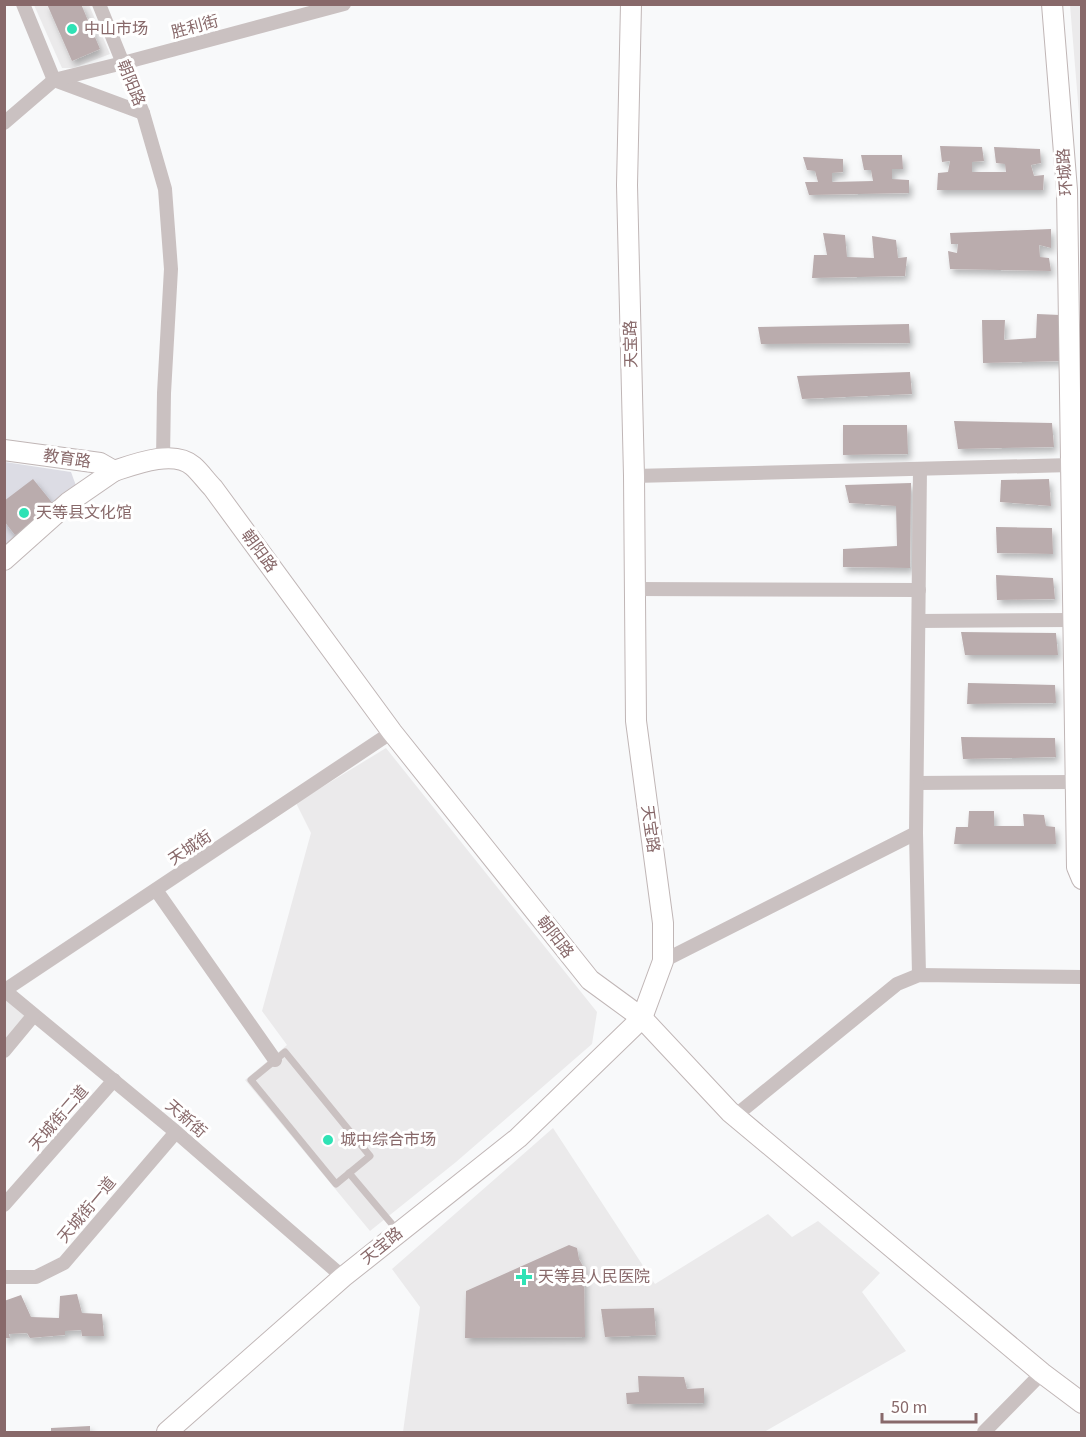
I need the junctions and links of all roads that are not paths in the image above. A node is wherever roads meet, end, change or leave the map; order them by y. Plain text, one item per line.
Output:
1 (23, 4) edge
2 (99, 4) edge
3 (344, 4) edge
4 (631, 4) edge
5 (1052, 6) edge
6 (123, 63) junction
7 (54, 80) junction
8 (143, 113) junction
9 (4, 123) edge
10 (4, 450) edge
11 (163, 459) junction
12 (1071, 465) junction
13 (920, 469) junction
14 (114, 471) junction
15 (634, 476) junction
16 (4, 560) edge
17 (635, 589) junction
18 (919, 590) junction
19 (1073, 620) junction
20 (919, 621) junction
21 (392, 732) junction
22 (1075, 782) junction
23 (917, 783) junction
24 (916, 833) junction
25 (1082, 879) edge
26 (156, 890) junction
27 (663, 961) junction
28 (919, 975) junction
29 (1082, 977) edge
30 (5, 990) edge
31 (33, 1016) junction
32 (642, 1018) junction
33 (4, 1051) edge
34 (275, 1060) junction
35 (114, 1080) junction
36 (735, 1116) junction
37 (176, 1132) junction
38 (349, 1173) junction
39 (4, 1205) edge
40 (399, 1232) junction
41 (4, 1277) edge
42 (343, 1277) junction
43 (1042, 1373) junction
44 (1082, 1403) edge
45 (166, 1432) edge
46 (984, 1432) edge

1 - 7 street
2 - 6 street, 朝阳路
3 - 6 street, 胜利街
4 - 15 main road, 天宝路
5 - 12 main road, 环城路
6 - 7 street, 胜利街
6 - 8 street, 朝阳路
7 - 8 street
7 - 9 street
8 - 11 street, 朝阳路
10 - 14 main road, 教育路
11 - 14 main road, 教育路
11 - 21 main road, 朝阳路
12 - 13 street
12 - 19 main road, 环城路
13 - 15 street
13 - 18 street
14 - 16 main road
15 - 17 main road, 天宝路
17 - 18 street
17 - 27 main road, 天宝路
18 - 20 street
19 - 20 street
19 - 22 main road, 环城路
20 - 23 street
21 - 26 street, 天城街
21 - 32 main road, 朝阳路
22 - 23 street
22 - 25 main road, 环城路
23 - 24 street
24 - 27 street
24 - 28 street
26 - 30 street, 天城街
26 - 34 street
27 - 32 main road, 天宝路
28 - 29 street
28 - 36 street
30 - 31 street, 天新街
31 - 33 street
31 - 35 street, 天新街
32 - 36 main road, 朝阳路
32 - 40 main road, 天宝路
34 - 38 lane
34 - 38 lane
35 - 37 street, 天新街
35 - 39 street, 天城街二道
36 - 43 main road, 朝阳路
37 - 41 street, 天城街一道
37 - 42 street, 天新街
38 - 40 lane
40 - 42 main road, 天宝路
42 - 45 main road, 天宝路
43 - 44 main road, 朝阳路
43 - 46 street

